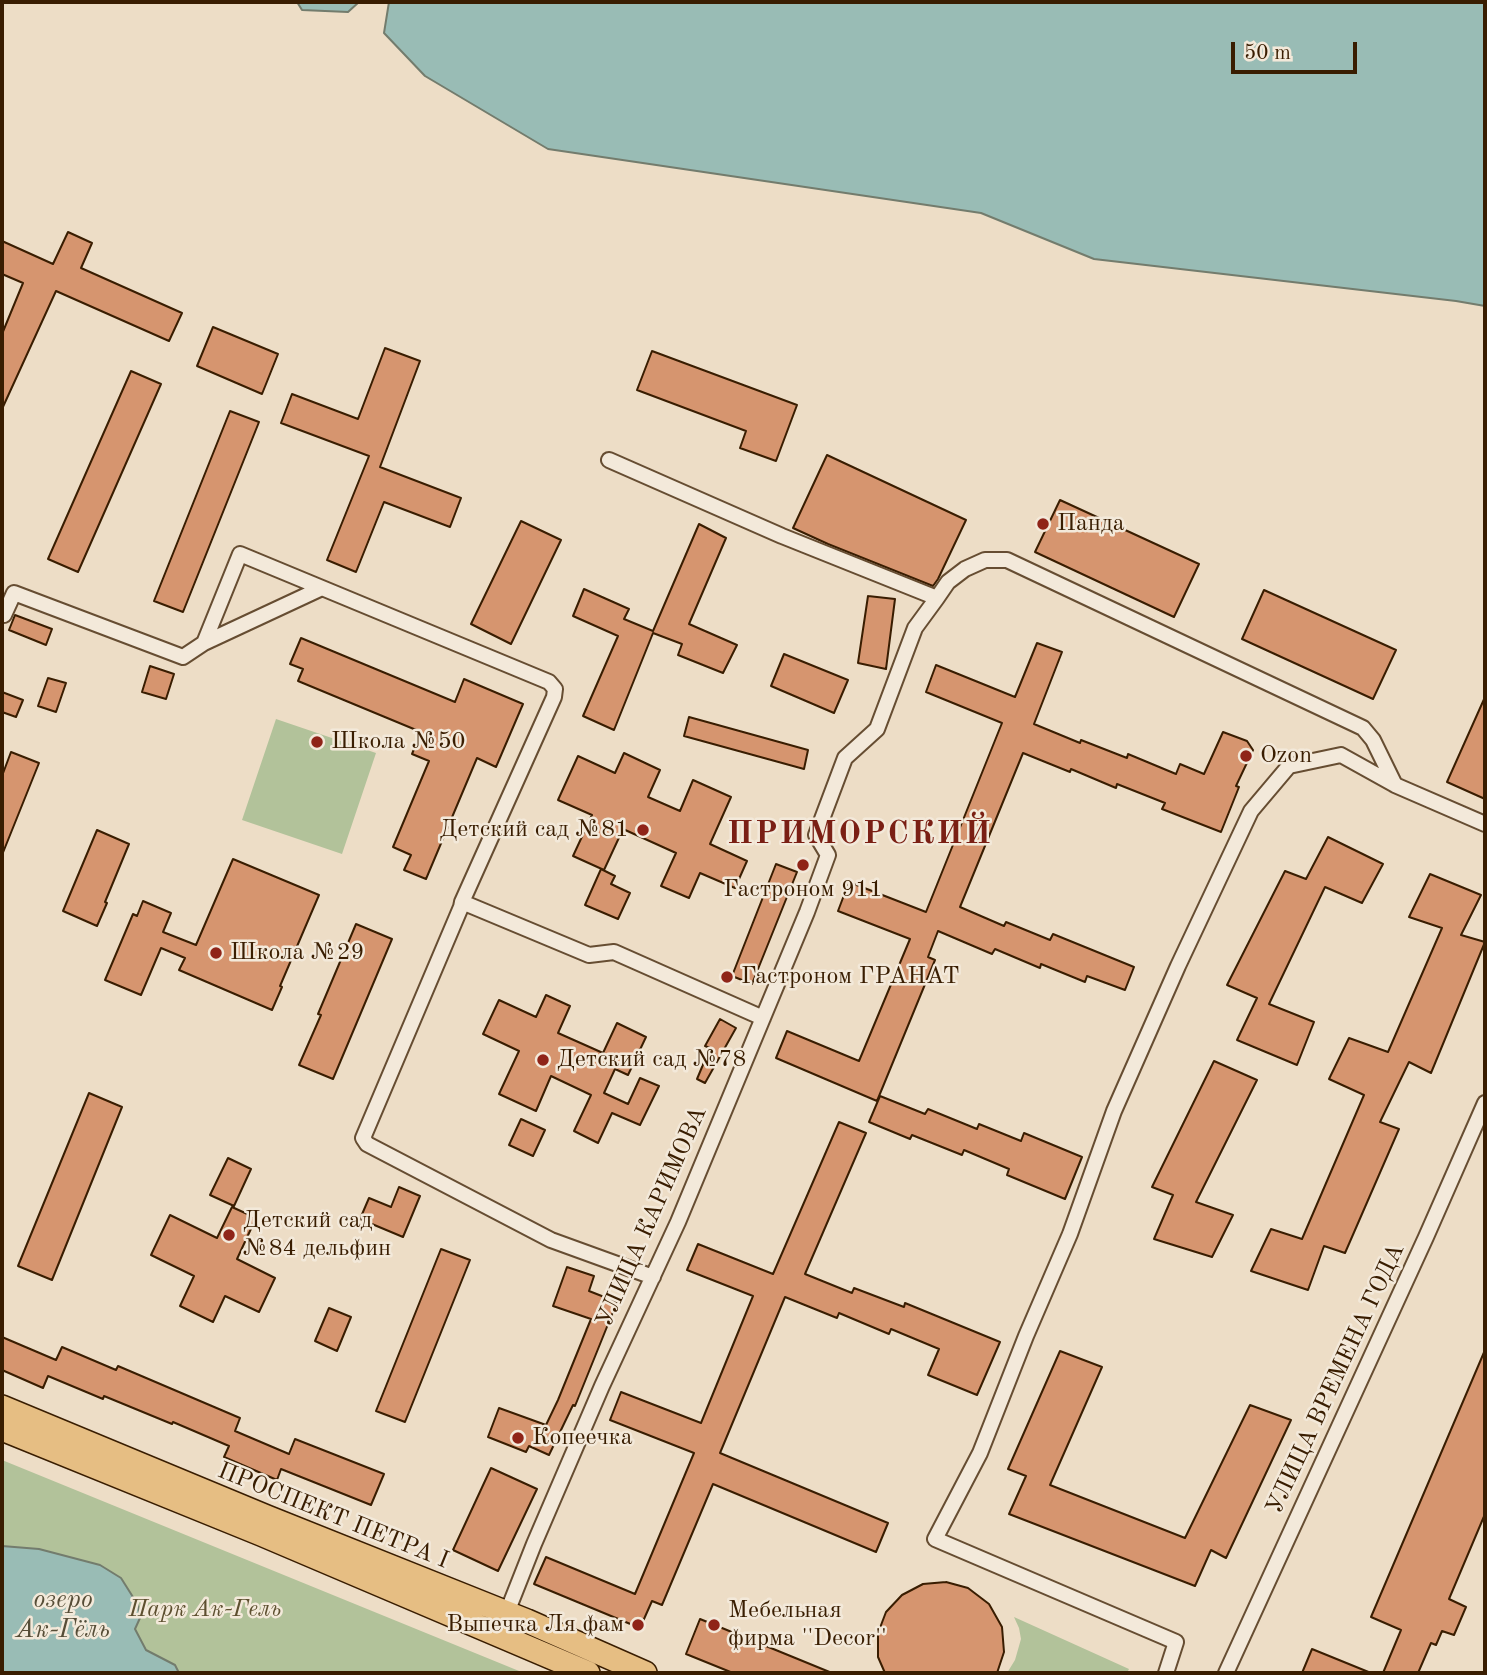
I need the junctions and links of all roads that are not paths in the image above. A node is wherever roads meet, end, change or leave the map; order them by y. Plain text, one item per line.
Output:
1 (609, 460) dead end
2 (322, 588) junction
3 (937, 598) junction
4 (2, 614) edge
5 (204, 643) junction
6 (1395, 785) junction
7 (1485, 824) edge
8 (462, 902) junction
9 (763, 1018) junction
10 (1485, 1103) edge
11 (653, 1278) junction
12 (2, 1407) edge
13 (2, 1429) edge
14 (502, 1624) junction
15 (588, 1673) edge
16 (645, 1673) edge
17 (1166, 1673) edge
18 (1226, 1673) edge

1 - 3 street
2 - 5 street
2 - 5 street
2 - 8 street
3 - 6 street
3 - 9 street, УЛИЦА КАРИМОВА
4 - 5 street
6 - 7 street
6 - 17 street
8 - 9 street
8 - 11 street
9 - 11 street, УЛИЦА КАРИМОВА
10 - 18 street, УЛИЦА ВРЕМЕНА ГОДА
11 - 14 street, УЛИЦА КАРИМОВА
12 - 14 main road, ПРОСПЕКТ ПЕТРА I
13 - 14 main road, ПРОСПЕКТ ПЕТРА I
14 - 15 main road, ПРОСПЕКТ ПЕТРА I
14 - 16 main road, ПРОСПЕКТ ПЕТРА I

